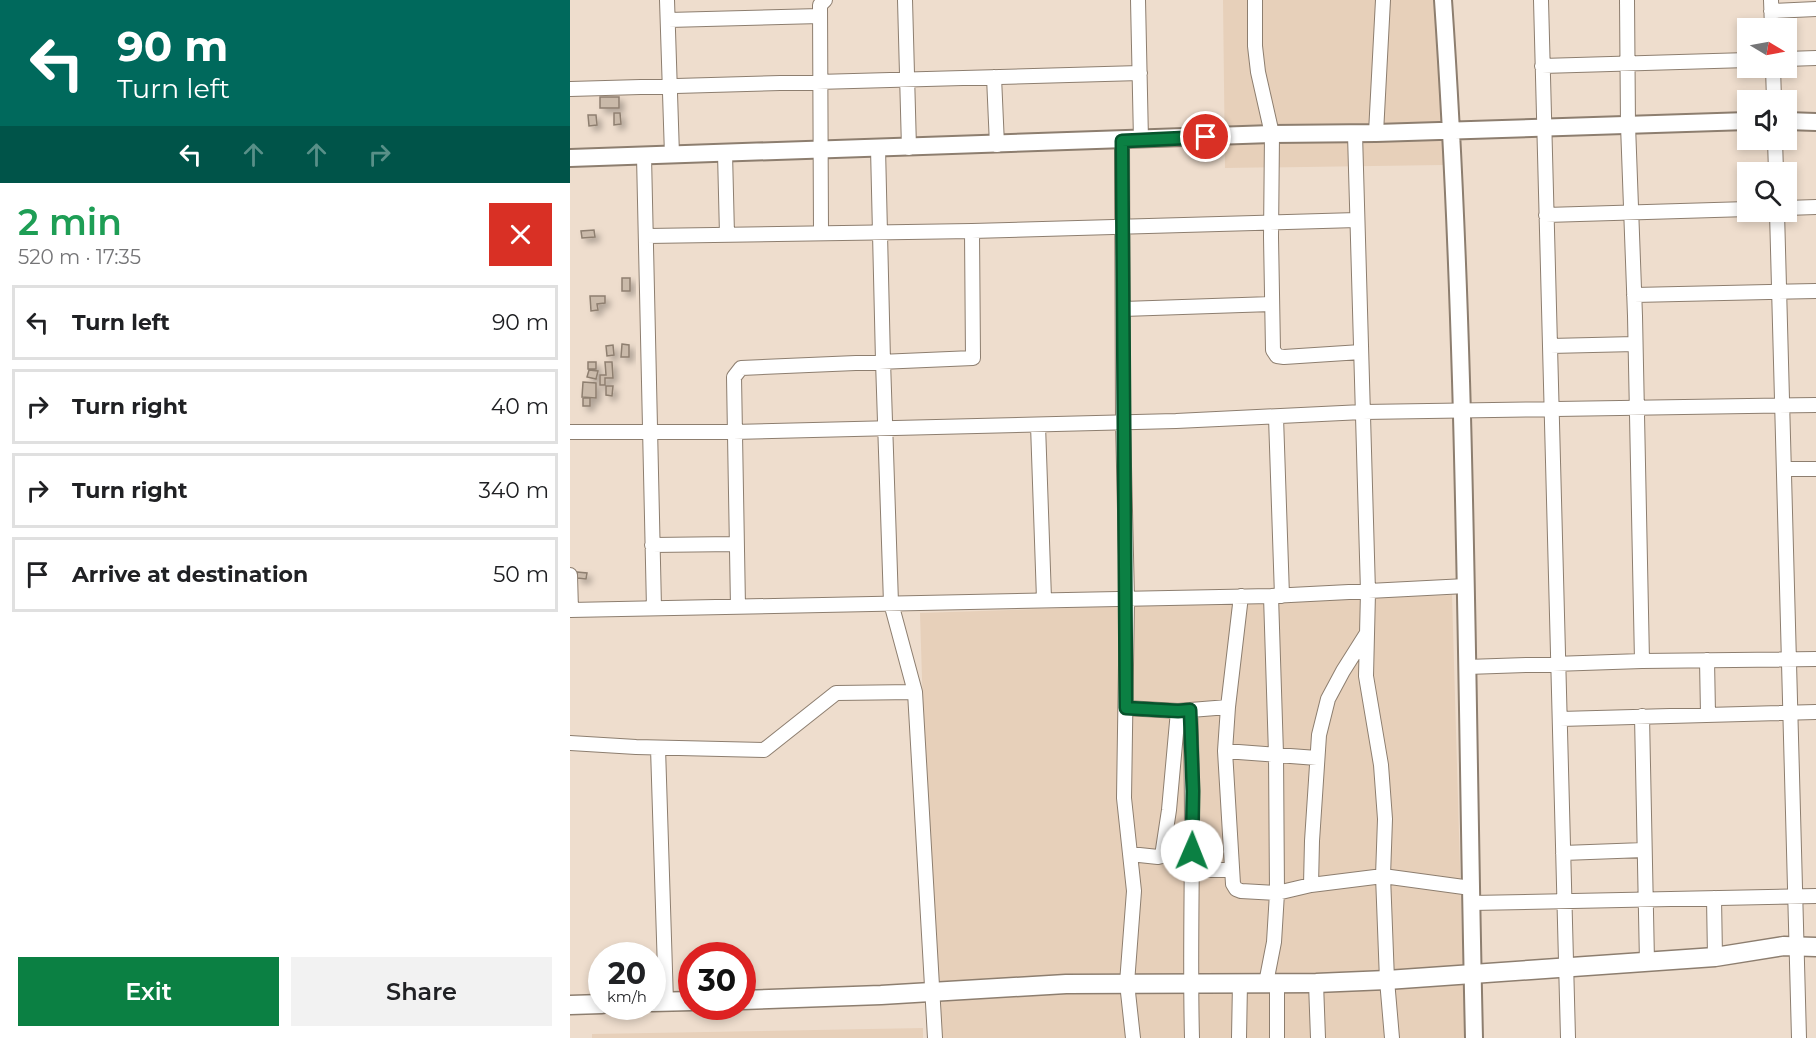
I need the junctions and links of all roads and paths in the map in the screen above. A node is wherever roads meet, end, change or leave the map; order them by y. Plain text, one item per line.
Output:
1 (668, 0) edge
2 (825, 0) edge
3 (905, 0) edge
4 (1138, 0) edge
5 (1255, 0) edge
6 (1383, 0) edge
7 (1443, 0) edge
8 (1541, 0) edge
9 (1627, 0) edge
10 (1771, 5) edge
11 (1816, 9) edge
12 (820, 16) junction
13 (668, 20) junction
14 (1816, 58) edge
15 (1797, 59) edge
16 (1737, 60) edge
17 (1627, 63) junction
18 (1542, 66) junction
19 (1140, 73) junction
20 (994, 77) junction
21 (908, 80) junction
22 (820, 83) junction
23 (670, 86) junction
24 (570, 89) edge
25 (1737, 121) edge
26 (1797, 121) edge
27 (1816, 122) edge
28 (1628, 125) junction
29 (1544, 128) junction
30 (1452, 131) junction
31 (1376, 133) junction
32 (1272, 134) junction
33 (1355, 134) junction
34 (1141, 140) junction
35 (1122, 141) junction
36 (997, 145) junction
37 (909, 147) junction
38 (878, 148) junction
39 (820, 150) junction
40 (725, 153) junction
41 (672, 155) junction
42 (644, 156) junction
43 (570, 158) edge
44 (1816, 207) edge
45 (1797, 208) edge
46 (1737, 209) edge
47 (1631, 213) junction
48 (1546, 215) junction
49 (1357, 220) junction
50 (1271, 222) junction
51 (1777, 222) edge
52 (1123, 227) junction
53 (972, 231) junction
54 (821, 232) junction
55 (880, 232) junction
56 (728, 235) junction
57 (647, 236) junction
58 (1779, 291) junction
59 (1816, 291) edge
60 (1634, 295) junction
61 (1272, 304) junction
62 (1123, 309) junction
63 (1635, 344) junction
64 (1550, 346) junction
65 (1361, 352) junction
66 (883, 361) junction
67 (1816, 405) edge
68 (1636, 406) junction
69 (1782, 406) junction
70 (1552, 408) junction
71 (1461, 410) junction
72 (1363, 412) junction
73 (1276, 417) junction
74 (1123, 422) junction
75 (1038, 424) junction
76 (885, 428) junction
77 (570, 432) edge
78 (733, 432) junction
79 (650, 433) junction
80 (1784, 469) junction
81 (1816, 469) edge
82 (736, 544) junction
83 (652, 545) junction
84 (570, 575) edge
85 (1466, 586) junction
86 (1368, 592) junction
87 (1241, 596) junction
88 (1276, 596) junction
89 (1044, 599) junction
90 (1127, 599) junction
91 (891, 603) junction
92 (738, 607) junction
93 (654, 608) junction
94 (570, 610) edge
95 (1367, 633) junction
96 (1816, 659) edge
97 (1707, 660) junction
98 (1790, 660) junction
99 (1642, 661) junction
100 (1558, 663) junction
101 (1467, 667) junction
102 (915, 692) junction
103 (1228, 707) junction
104 (1126, 708) junction
105 (1184, 711) junction
106 (1816, 712) edge
107 (1791, 713) junction
108 (1708, 714) junction
109 (1642, 716) junction
110 (1560, 719) junction
111 (570, 743) edge
112 (658, 748) junction
113 (1225, 751) junction
114 (1276, 754) junction
115 (1317, 758) junction
116 (1644, 850) junction
117 (1563, 853) junction
118 (1130, 854) junction
119 (1191, 870) junction
120 (1232, 870) junction
121 (1383, 876) junction
122 (1311, 885) junction
123 (1277, 893) junction
124 (1471, 896) junction
125 (1816, 896) edge
126 (1796, 897) junction
127 (1714, 898) junction
128 (1646, 899) junction
129 (1564, 902) junction
130 (659, 942) edge
131 (1796, 946) junction
132 (1816, 947) edge
133 (1715, 957) junction
134 (1647, 962) junction
135 (1566, 968) junction
136 (1472, 975) junction
137 (1387, 980) junction
138 (1128, 983) junction
139 (1240, 983) junction
140 (1271, 983) junction
141 (1316, 983) junction
142 (1190, 984) junction
143 (933, 991) junction
144 (756, 999) edge
145 (588, 1004) edge
146 (570, 1005) edge
147 (935, 1038) edge
148 (1133, 1038) edge
149 (1192, 1038) edge
150 (1239, 1038) edge
151 (1277, 1038) edge
152 (1318, 1038) edge
153 (1392, 1038) edge
154 (1474, 1038) edge
155 (1568, 1038) edge
156 (1799, 1038) edge

1 - 13 street
2 - 12 street
3 - 21 street
4 - 19 street
5 - 32 street
6 - 31 street
7 - 30 street
8 - 18 street
9 - 17 street
10 - 11 street
12 - 13 street
12 - 22 street
13 - 23 street
14 - 15 street
16 - 17 street
17 - 18 street
17 - 28 street
18 - 29 street
19 - 20 street
19 - 34 street
20 - 21 street
20 - 36 street
21 - 22 street
21 - 37 street
22 - 23 street
22 - 39 street
23 - 24 street
23 - 41 street
25 - 28 street
26 - 27 street
28 - 29 street
28 - 47 street
29 - 30 street
29 - 48 street
30 - 31 street
30 - 71 street
31 - 33 street
32 - 33 street
32 - 34 street
32 - 50 street
33 - 49 street
34 - 35 street
35 - 36 street
35 - 52 street
36 - 37 street
37 - 38 street
38 - 39 street
38 - 55 street
39 - 40 street
39 - 54 street
40 - 41 street
40 - 56 street
41 - 42 street
42 - 43 street
42 - 57 street
44 - 45 street
46 - 47 street
47 - 48 street
47 - 60 street
48 - 64 street
49 - 50 street
49 - 65 street
50 - 52 street
50 - 61 street
51 - 58 street
52 - 53 street
52 - 62 street
53 - 55 street
53 - 66 street
54 - 55 street
54 - 56 street
55 - 66 street
56 - 57 street
57 - 79 street
58 - 59 street
58 - 60 street
58 - 69 street
60 - 63 street
61 - 62 street
61 - 65 street
62 - 74 street
63 - 64 street
63 - 68 street
64 - 70 street
65 - 72 street
66 - 76 street
66 - 78 street
67 - 69 street
68 - 69 street
68 - 70 street
68 - 99 street
69 - 80 street
70 - 71 street
70 - 100 street
71 - 72 street
71 - 85 street
72 - 73 street
72 - 86 street
73 - 74 street
73 - 88 street
74 - 75 street
74 - 90 street
75 - 76 street
75 - 89 street
76 - 78 street
76 - 91 street
77 - 79 street
78 - 79 street
78 - 82 street
79 - 83 street
80 - 81 street
80 - 98 street
82 - 83 street
82 - 92 street
83 - 93 street
84 - 94 street
85 - 86 street
85 - 101 street
86 - 88 street
86 - 95 street
87 - 88 street
87 - 90 street
87 - 103 street
88 - 114 street
89 - 90 street
89 - 91 street
90 - 104 street
91 - 92 street
91 - 102 street
92 - 93 street
93 - 94 street
95 - 115 street
95 - 121 street
96 - 98 street
97 - 98 street
97 - 99 street
97 - 108 street
98 - 107 street
99 - 100 street
100 - 101 street
100 - 110 street
101 - 124 street
102 - 112 street
102 - 143 street
103 - 105 street
103 - 113 street
104 - 105 street
104 - 118 street
105 - 118 street
105 - 119 street
106 - 107 street
107 - 108 street
107 - 126 street
108 - 109 street
109 - 110 street
109 - 116 street
110 - 117 street
111 - 112 street
112 - 130 street
113 - 114 street
113 - 120 street
114 - 115 street
114 - 123 street
115 - 122 street
116 - 117 street
116 - 128 street
117 - 129 street
118 - 138 street
119 - 120 street
119 - 142 street
120 - 123 street
121 - 122 street
121 - 124 street
121 - 137 street
122 - 123 street
123 - 140 street
124 - 129 street
124 - 136 street
125 - 126 street
126 - 127 street
126 - 131 street
127 - 128 street
127 - 133 street
128 - 129 street
128 - 134 street
129 - 135 street
131 - 132 main road
131 - 133 main road
131 - 156 street
133 - 134 main road
134 - 135 main road
135 - 136 main road
135 - 155 street
136 - 137 main road
136 - 154 street
137 - 141 main road
137 - 153 street
138 - 142 main road
138 - 143 main road
138 - 148 street
139 - 140 main road
139 - 142 main road
139 - 150 street
140 - 141 main road
140 - 151 street
141 - 152 street
142 - 149 street
143 - 144 main road
143 - 147 street
145 - 146 main road

